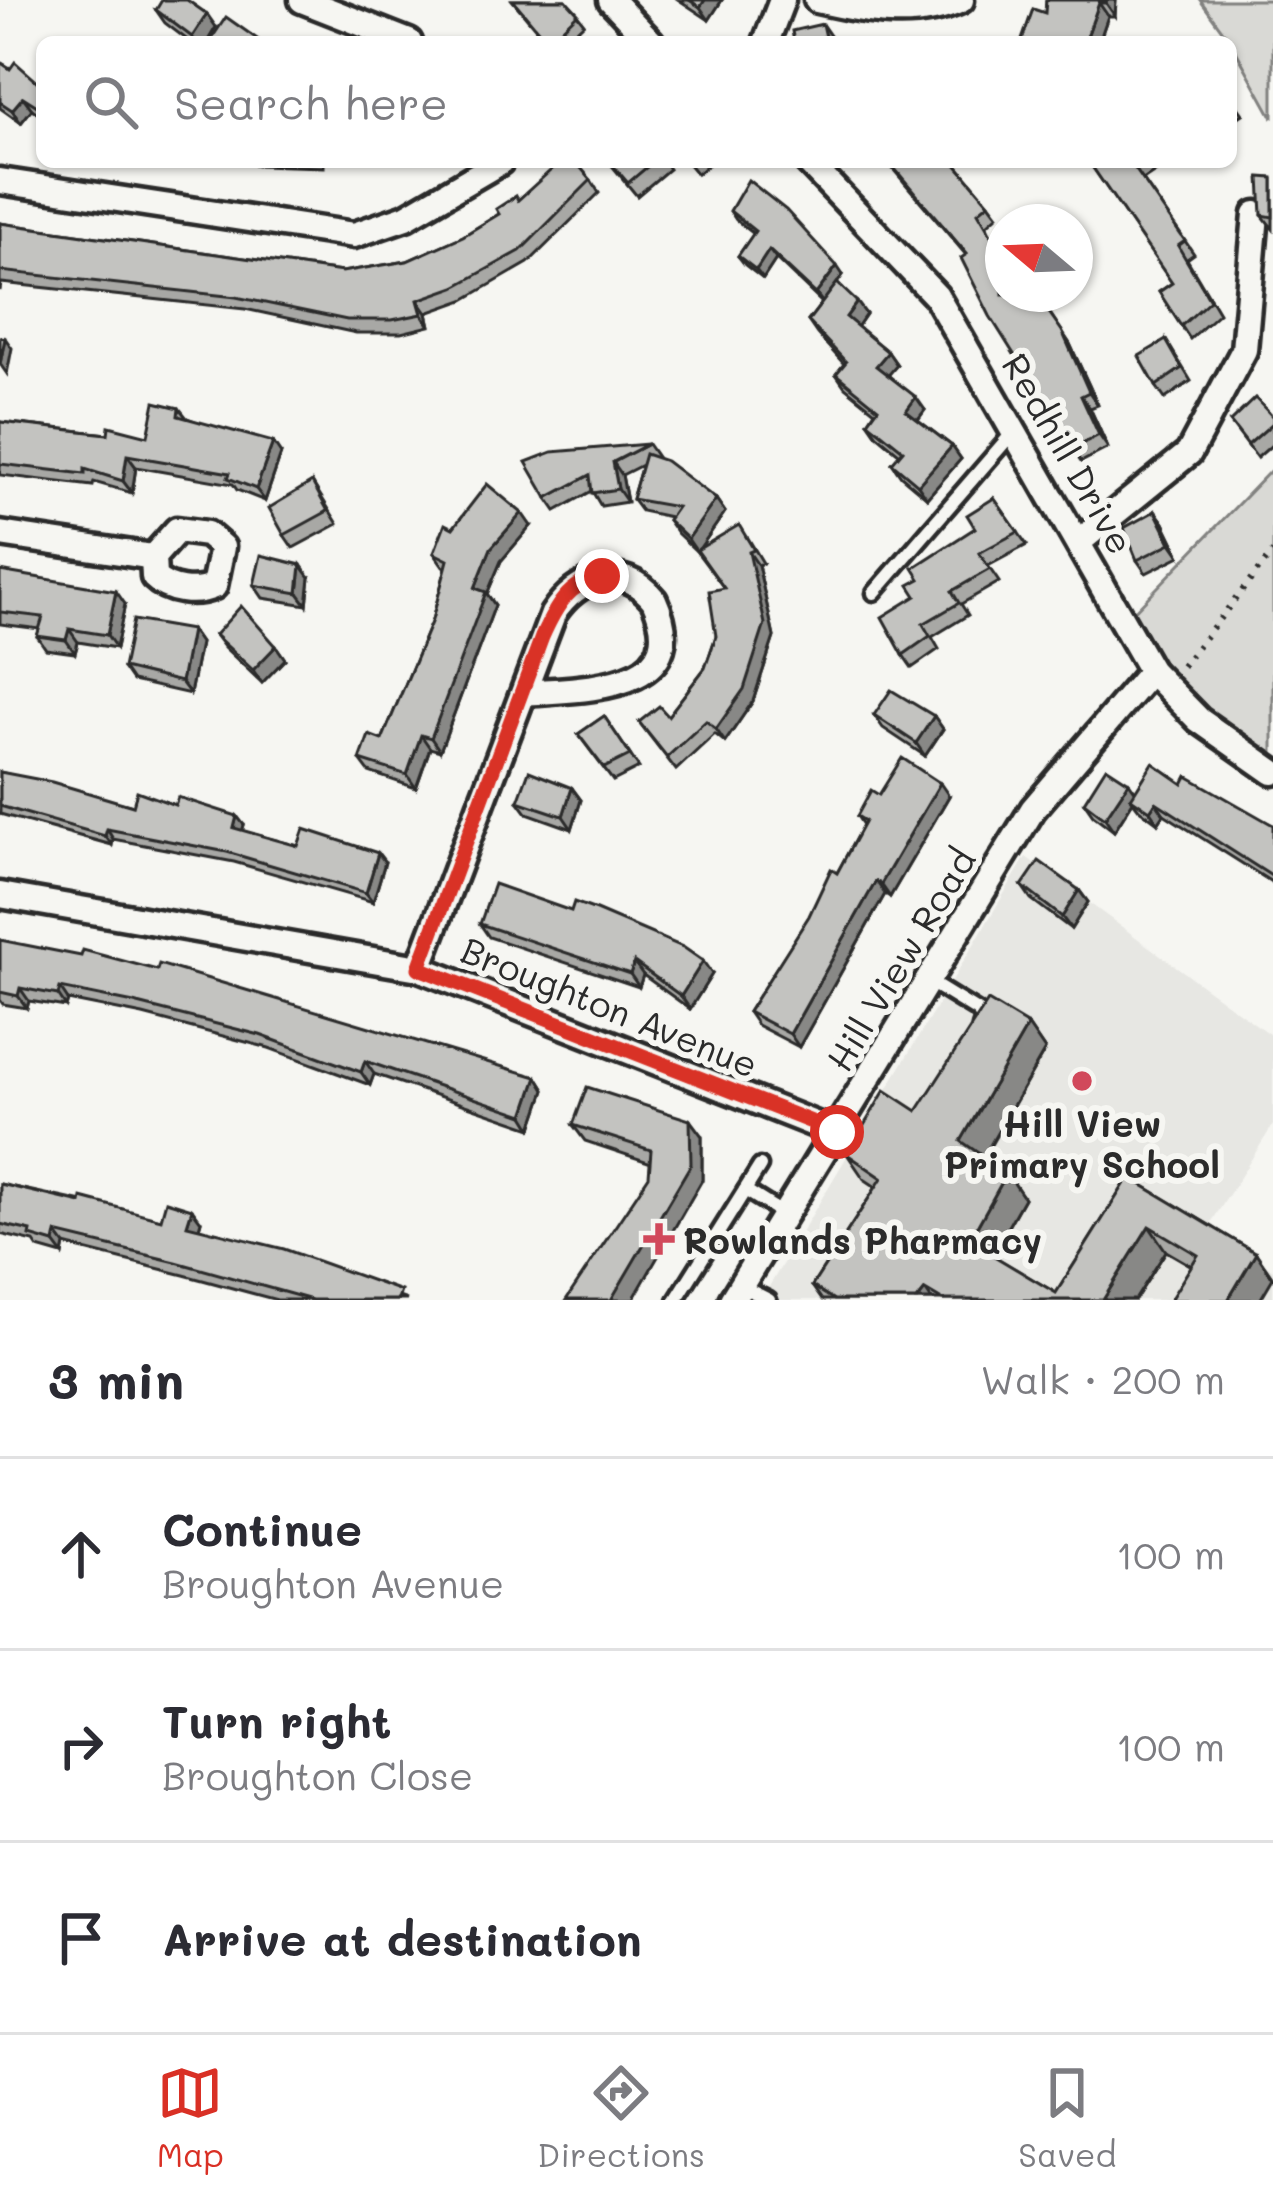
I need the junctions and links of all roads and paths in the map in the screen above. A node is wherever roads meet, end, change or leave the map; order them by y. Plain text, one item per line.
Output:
1 (302, 0) edge
2 (611, 0) edge
3 (782, 0) edge
4 (817, 0) edge
5 (961, 0) edge
6 (394, 36) edge
7 (645, 36) edge
8 (768, 36) edge
9 (490, 168) edge
10 (814, 168) edge
11 (0, 181) edge
12 (1256, 214) edge
13 (1015, 430) junction
14 (0, 534) edge
15 (1079, 542) junction
16 (1273, 552) edge
17 (153, 557) dead end
18 (874, 593) dead end
19 (1182, 665) dead end
20 (1151, 671) junction
21 (524, 693) junction
22 (1273, 772) edge
23 (0, 895) edge
24 (419, 968) junction
25 (927, 980) junction
26 (966, 1050) edge
27 (837, 1132) junction
28 (760, 1166) dead end
29 (746, 1190) junction
30 (785, 1215) junction
31 (736, 1293) edge
32 (676, 1300) edge
33 (769, 1300) edge

1 - 6 street
2 - 7 street
3 - 8 street
4 - 5 street
9 - 11 street
10 - 13 street, Redhill Drive
12 - 15 street
13 - 15 street, Redhill Drive
13 - 18 lane
14 - 17 street
15 - 20 street, Redhill Drive
16 - 19 path
20 - 22 street, Redhill Drive
20 - 25 street, Hill View Road
21 - 21 street
21 - 24 street
23 - 24 street, Broughton Avenue
24 - 27 street, Broughton Avenue
25 - 26 lane
25 - 27 street, Hill View Road
27 - 30 street, Hill View Road
28 - 29 lane
29 - 30 lane
29 - 32 lane
30 - 31 street, Hill View Road
31 - 33 lane

